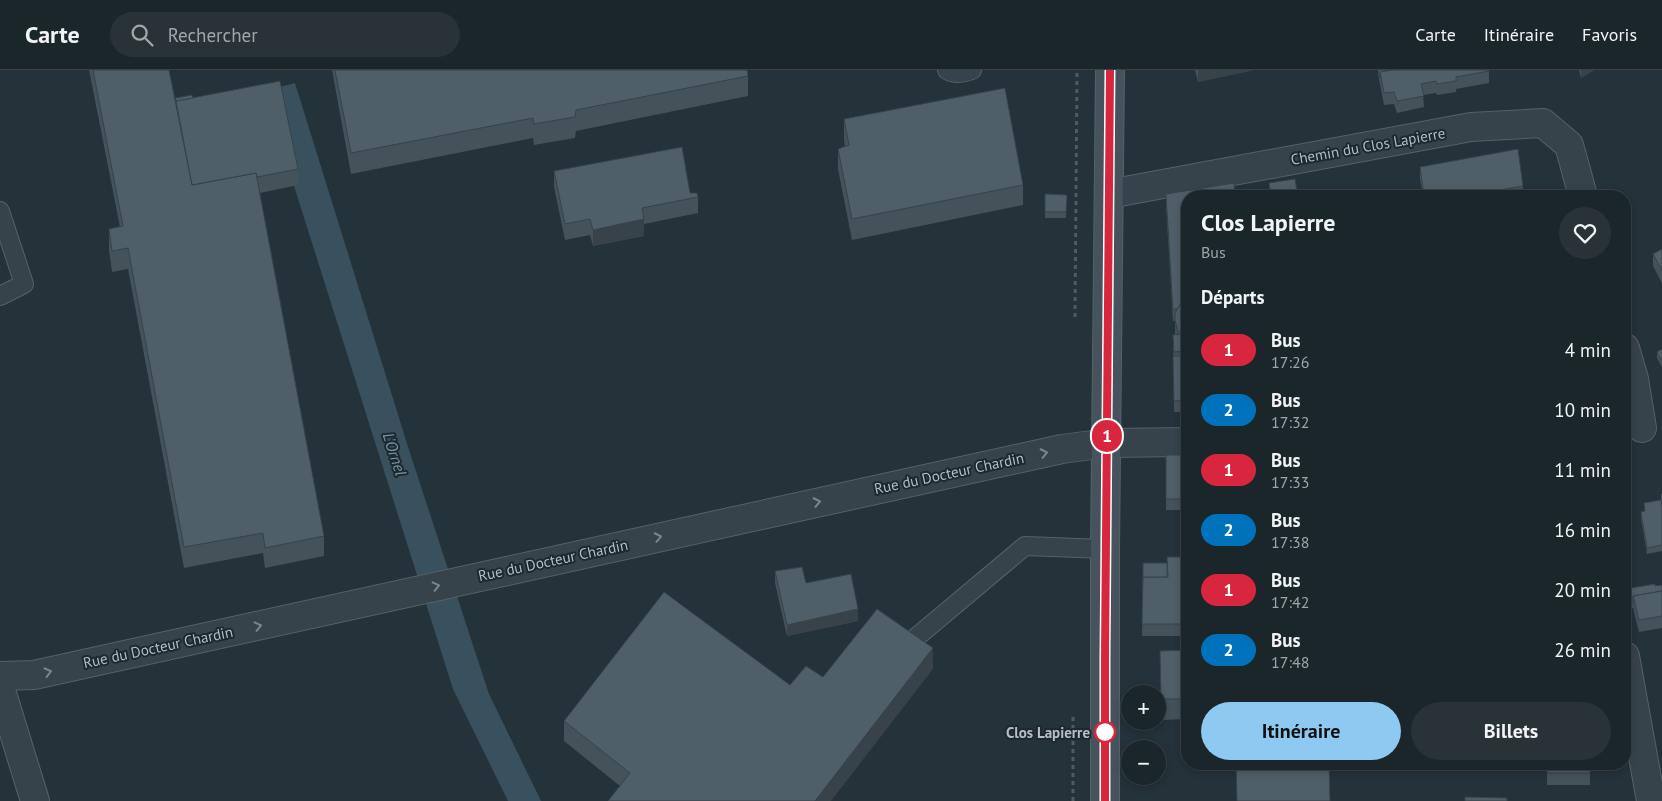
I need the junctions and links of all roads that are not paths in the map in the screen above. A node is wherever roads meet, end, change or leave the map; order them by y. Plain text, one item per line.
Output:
1 (947, 70) edge
2 (972, 70) edge
3 (1110, 70) edge
4 (1581, 190) edge
5 (1109, 194) junction
6 (0, 211) edge
7 (0, 296) edge
8 (1631, 369) edge
9 (1643, 428) edge
10 (1181, 442) edge
11 (1107, 443) junction
12 (1105, 549) junction
13 (913, 640) edge
14 (0, 676) edge
15 (0, 687) edge
16 (1631, 689) edge
17 (35, 801) edge
18 (1105, 801) edge
19 (1651, 801) edge

1 - 2 lane
3 - 5 main road
4 - 5 street, Chemin du Clos Lapierre
5 - 11 main road
6 - 7 lane
8 - 9 street
10 - 11 street
11 - 12 main road
14 -> 11 street, Rue du Docteur Chardin
12 - 13 lane
12 - 18 main road
15 - 17 street
16 - 19 street

